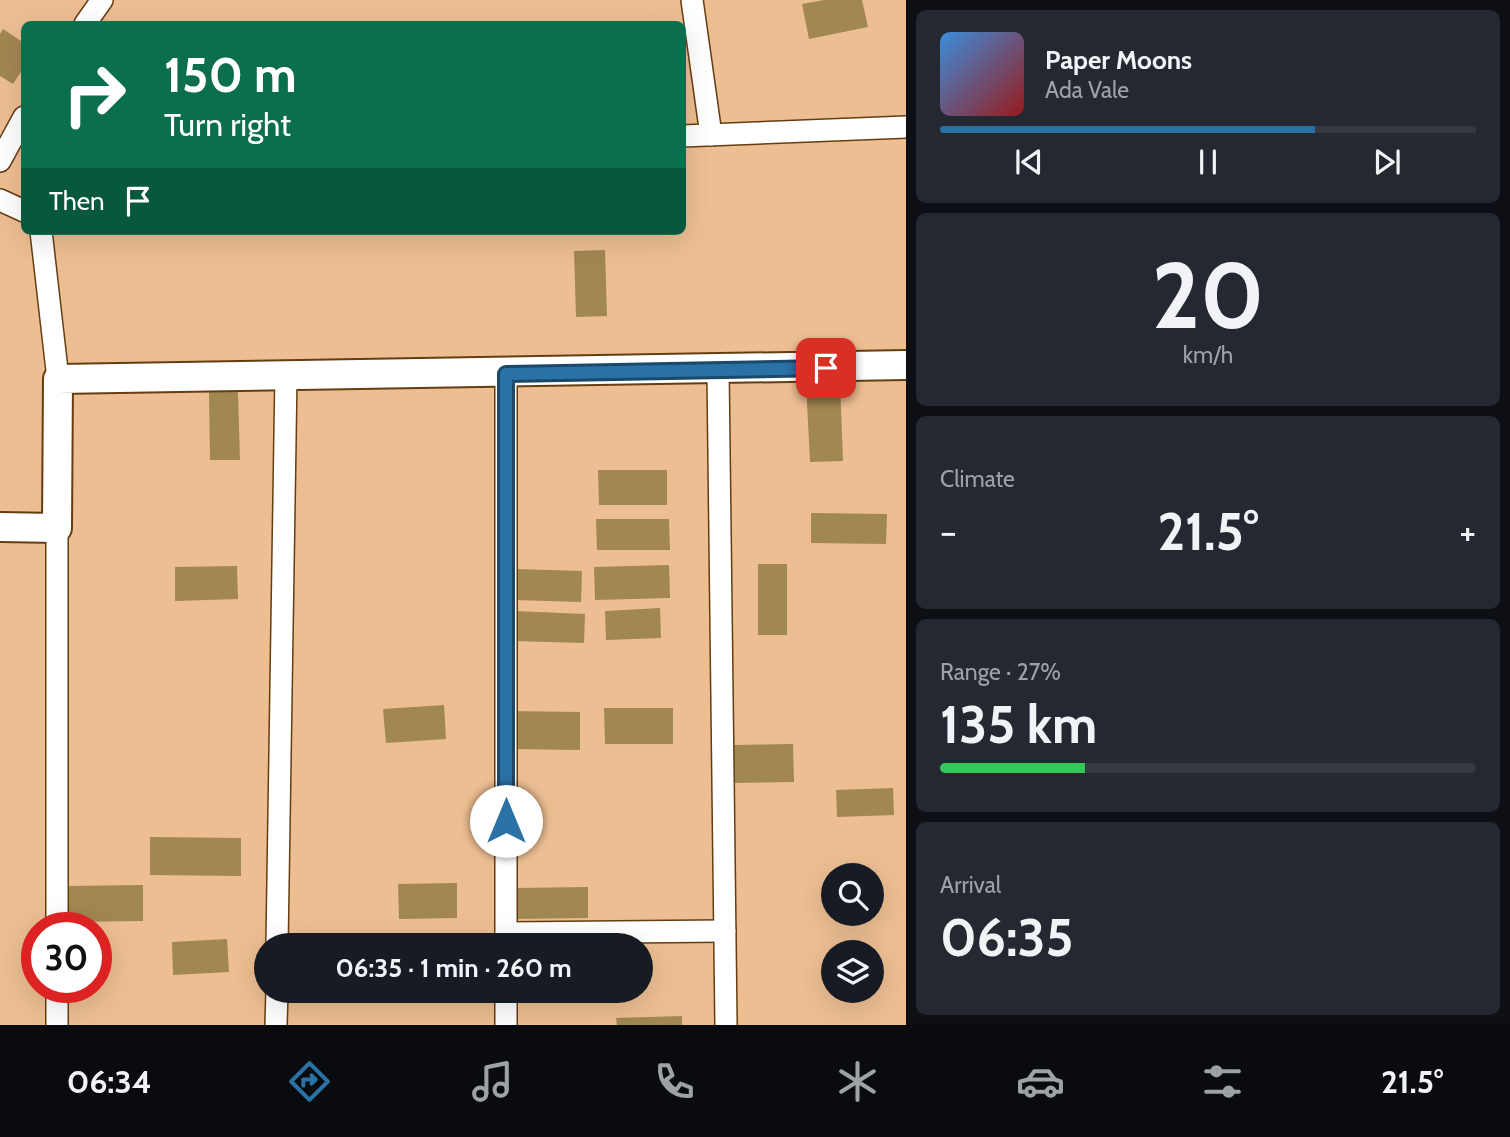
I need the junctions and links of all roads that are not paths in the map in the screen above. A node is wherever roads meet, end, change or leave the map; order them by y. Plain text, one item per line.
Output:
1 (102, 0) edge
2 (692, 0) edge
3 (87, 21) edge
4 (21, 122) edge
5 (906, 127) edge
6 (711, 135) junction
7 (686, 136) edge
8 (0, 161) edge
9 (0, 200) edge
10 (21, 210) edge
11 (41, 235) edge
12 (906, 365) edge
13 (718, 370) junction
14 (286, 374) junction
15 (506, 374) junction
16 (58, 379) junction
17 (0, 527) edge
18 (57, 528) junction
19 (57, 912) edge
20 (725, 931) junction
21 (277, 933) edge
22 (506, 933) edge
23 (653, 934) edge
24 (57, 1003) edge
25 (276, 1003) edge
26 (506, 1003) edge
27 (57, 1025) edge
28 (276, 1025) edge
29 (506, 1025) edge
30 (726, 1025) edge

1 - 3 street
2 - 6 street
4 - 8 street
5 - 6 street
6 - 7 street
9 - 10 street
11 - 16 street
12 - 13 street
13 - 15 street
13 - 20 street
14 - 15 street
14 - 16 street
14 - 21 street
15 - 22 street
16 - 18 street
17 - 18 street
18 - 19 street
20 - 23 street
20 - 30 street
24 - 27 street
25 - 28 street
26 - 29 street

